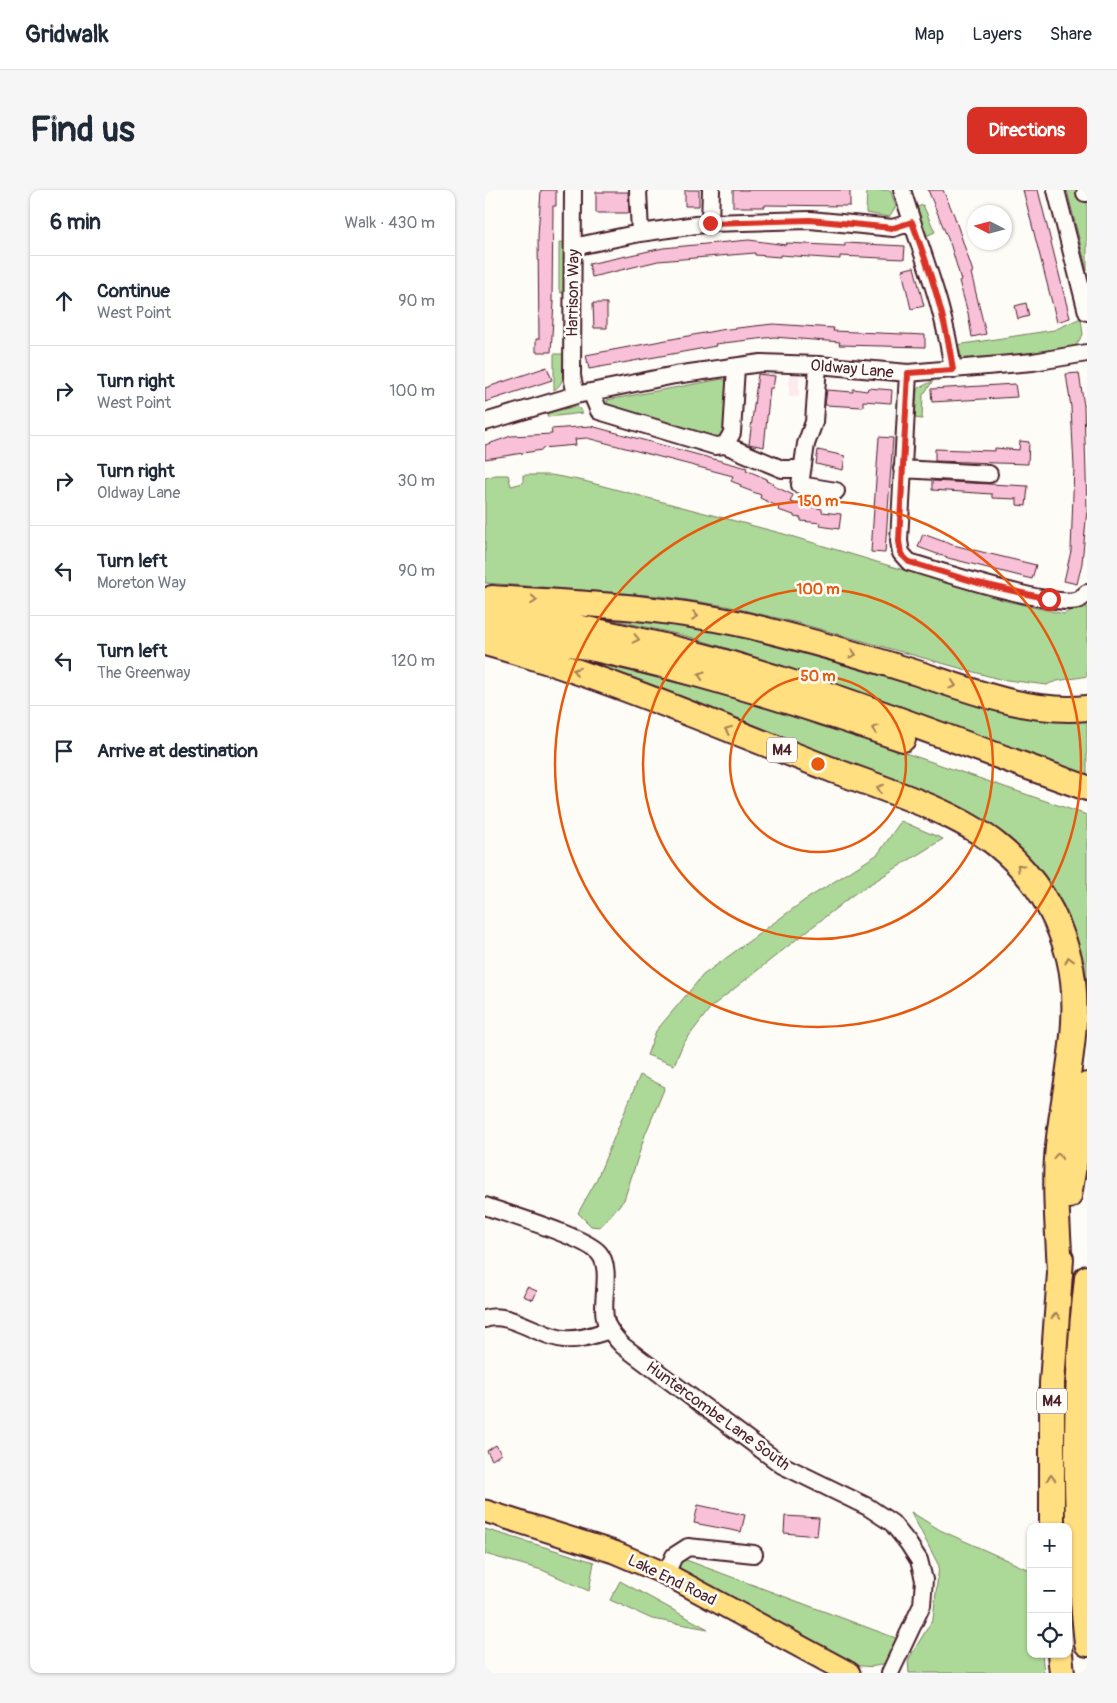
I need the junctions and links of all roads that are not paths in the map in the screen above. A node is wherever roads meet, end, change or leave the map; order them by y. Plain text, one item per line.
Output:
1 (573, 190) edge
2 (639, 190) edge
3 (711, 190) edge
4 (902, 190) edge
5 (1056, 190) edge
6 (912, 222) junction
7 (710, 223) junction
8 (640, 233) junction
9 (573, 247) junction
10 (1087, 312) edge
11 (1087, 353) edge
12 (818, 365) junction
13 (736, 367) junction
14 (953, 370) junction
15 (908, 373) junction
16 (583, 394) junction
17 (485, 422) edge
18 (725, 445) junction
19 (795, 469) dead end
20 (903, 469) junction
21 (989, 474) dead end
22 (835, 491) dead end
23 (1082, 596) edge
24 (485, 598) edge
25 (485, 610) edge
26 (485, 630) edge
27 (485, 643) edge
28 (1087, 708) edge
29 (1087, 788) edge
30 (1087, 801) edge
31 (1087, 1085) edge
32 (485, 1206) edge
33 (1060, 1275) junction
34 (1087, 1278) edge
35 (485, 1319) edge
36 (611, 1330) junction
37 (1087, 1474) edge
38 (485, 1511) edge
39 (1052, 1523) edge
40 (1080, 1546) junction
41 (754, 1554) dead end
42 (666, 1574) junction
43 (1087, 1644) edge
44 (1060, 1658) edge
45 (849, 1673) edge
46 (890, 1673) edge
47 (1062, 1673) edge

1 - 9 street, Harrison Way
2 - 8 street
3 - 7 street
4 - 6 street
5 - 10 street
6 - 7 street
6 - 14 street
7 - 8 street
8 - 9 street
9 - 16 street, Harrison Way
11 - 14 street, Oldway Lane
12 - 13 street, Oldway Lane
12 - 15 street, Oldway Lane
12 - 22 street
13 - 16 street, Oldway Lane
13 - 18 street
14 - 15 street, Oldway Lane
15 - 20 street
16 - 17 street, Oldway Lane
16 - 18 street
18 - 19 street
20 - 21 street
20 - 23 street
24 -> 28 highway
25 -> 29 highway
30 -> 26 highway
33 -> 27 highway, M4
31 - 33 highway, M4
32 - 36 street, Huntercombe Lane South
39 -> 33 highway, M4
34 - 40 highway, M4
35 - 36 street
36 - 46 street, Huntercombe Lane South
37 - 40 highway, M4
38 - 42 main road, Lake End Road
40 - 43 highway, M4
41 - 42 street
42 - 45 main road, Lake End Road
44 - 47 highway

